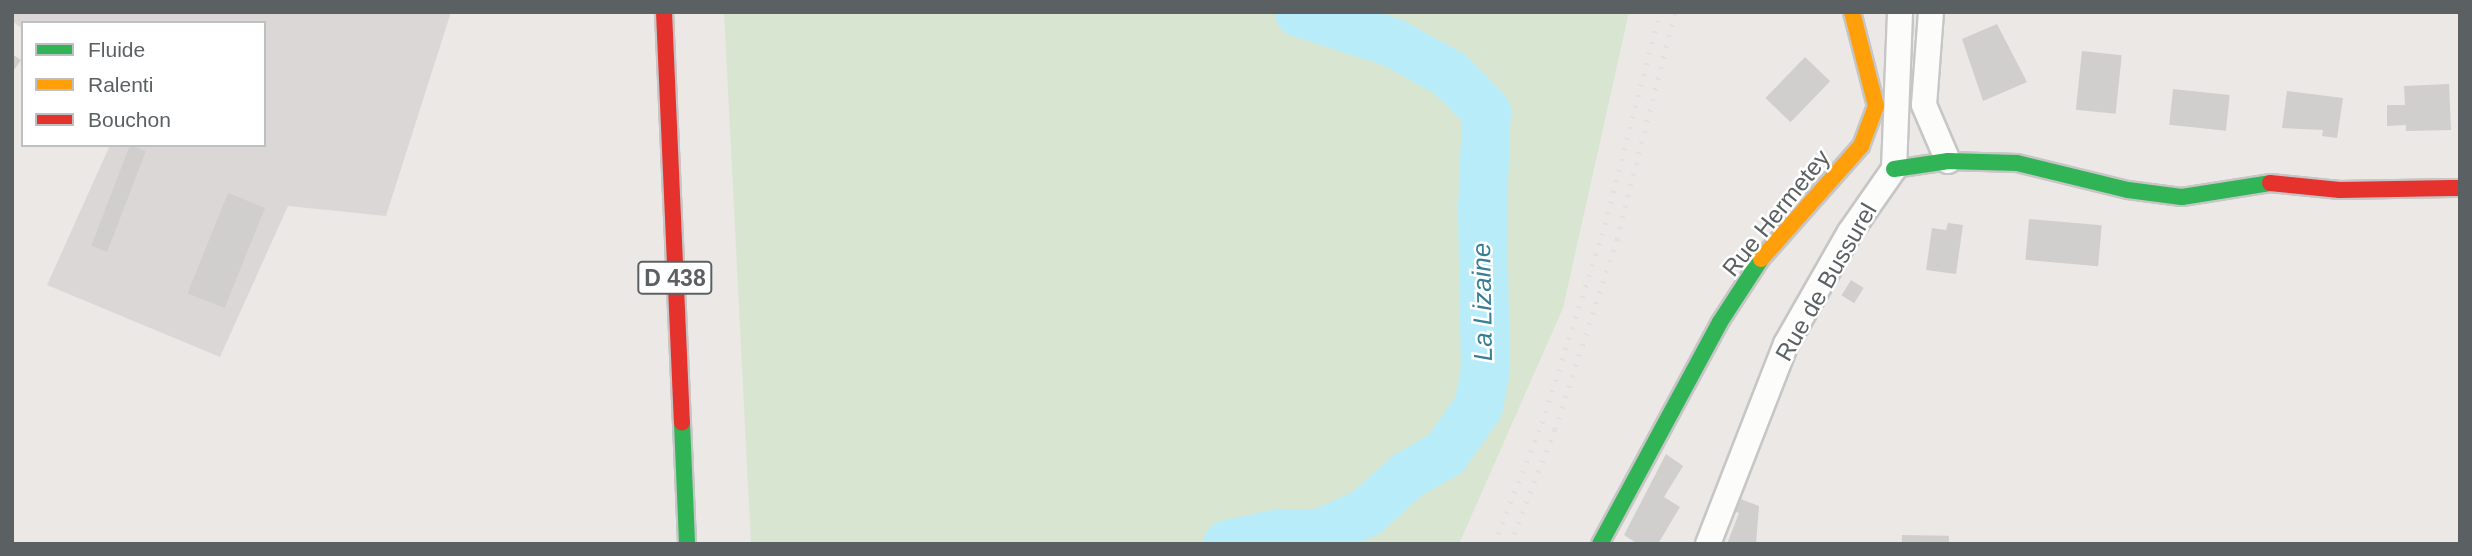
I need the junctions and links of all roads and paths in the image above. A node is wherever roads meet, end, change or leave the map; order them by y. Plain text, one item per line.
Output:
1 (664, 12) edge
2 (1852, 12) edge
3 (1900, 12) edge
4 (1931, 12) edge
5 (1948, 161) junction
6 (1894, 169) junction
7 (2460, 188) edge
8 (687, 544) edge
9 (1600, 544) edge
10 (1708, 544) edge

1 - 8 street, D 438
2 - 9 street, Rue Hermetey
3 - 6 street
4 - 5 street
5 - 6 street
5 - 7 street
6 - 10 street, Rue de Bussurel

